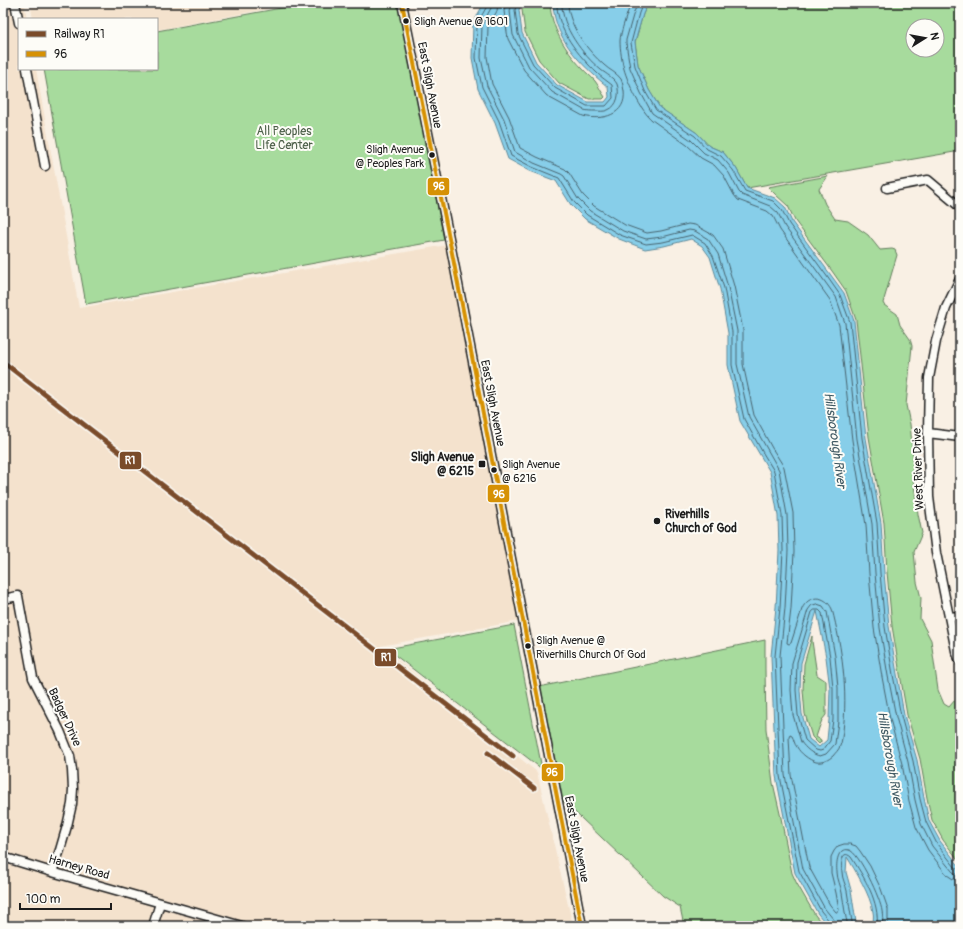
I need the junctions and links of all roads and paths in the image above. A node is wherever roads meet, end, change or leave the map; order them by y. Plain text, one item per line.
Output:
1 (15, 3) edge
2 (402, 3) edge
3 (18, 18) edge
4 (27, 70) edge
5 (45, 166) dead end
6 (887, 188) dead end
7 (960, 207) edge
8 (960, 279) edge
9 (928, 432) junction
10 (960, 437) edge
11 (3, 599) edge
12 (960, 616) edge
13 (949, 617) junction
14 (960, 661) edge
15 (3, 857) edge
16 (52, 872) junction
17 (160, 903) junction
18 (153, 926) edge
19 (242, 926) edge
20 (582, 926) edge

1 - 3 street
2 - 20 street, East Sligh Avenue
4 - 5 street
6 - 7 street
8 - 9 street, West River Drive
9 - 10 street
9 - 13 street, West River Drive
11 - 16 street, Badger Drive
12 - 13 street
13 - 14 street, West River Drive
15 - 16 street, Harney Road
16 - 17 street, Harney Road
17 - 18 street
17 - 19 street, Harney Road

